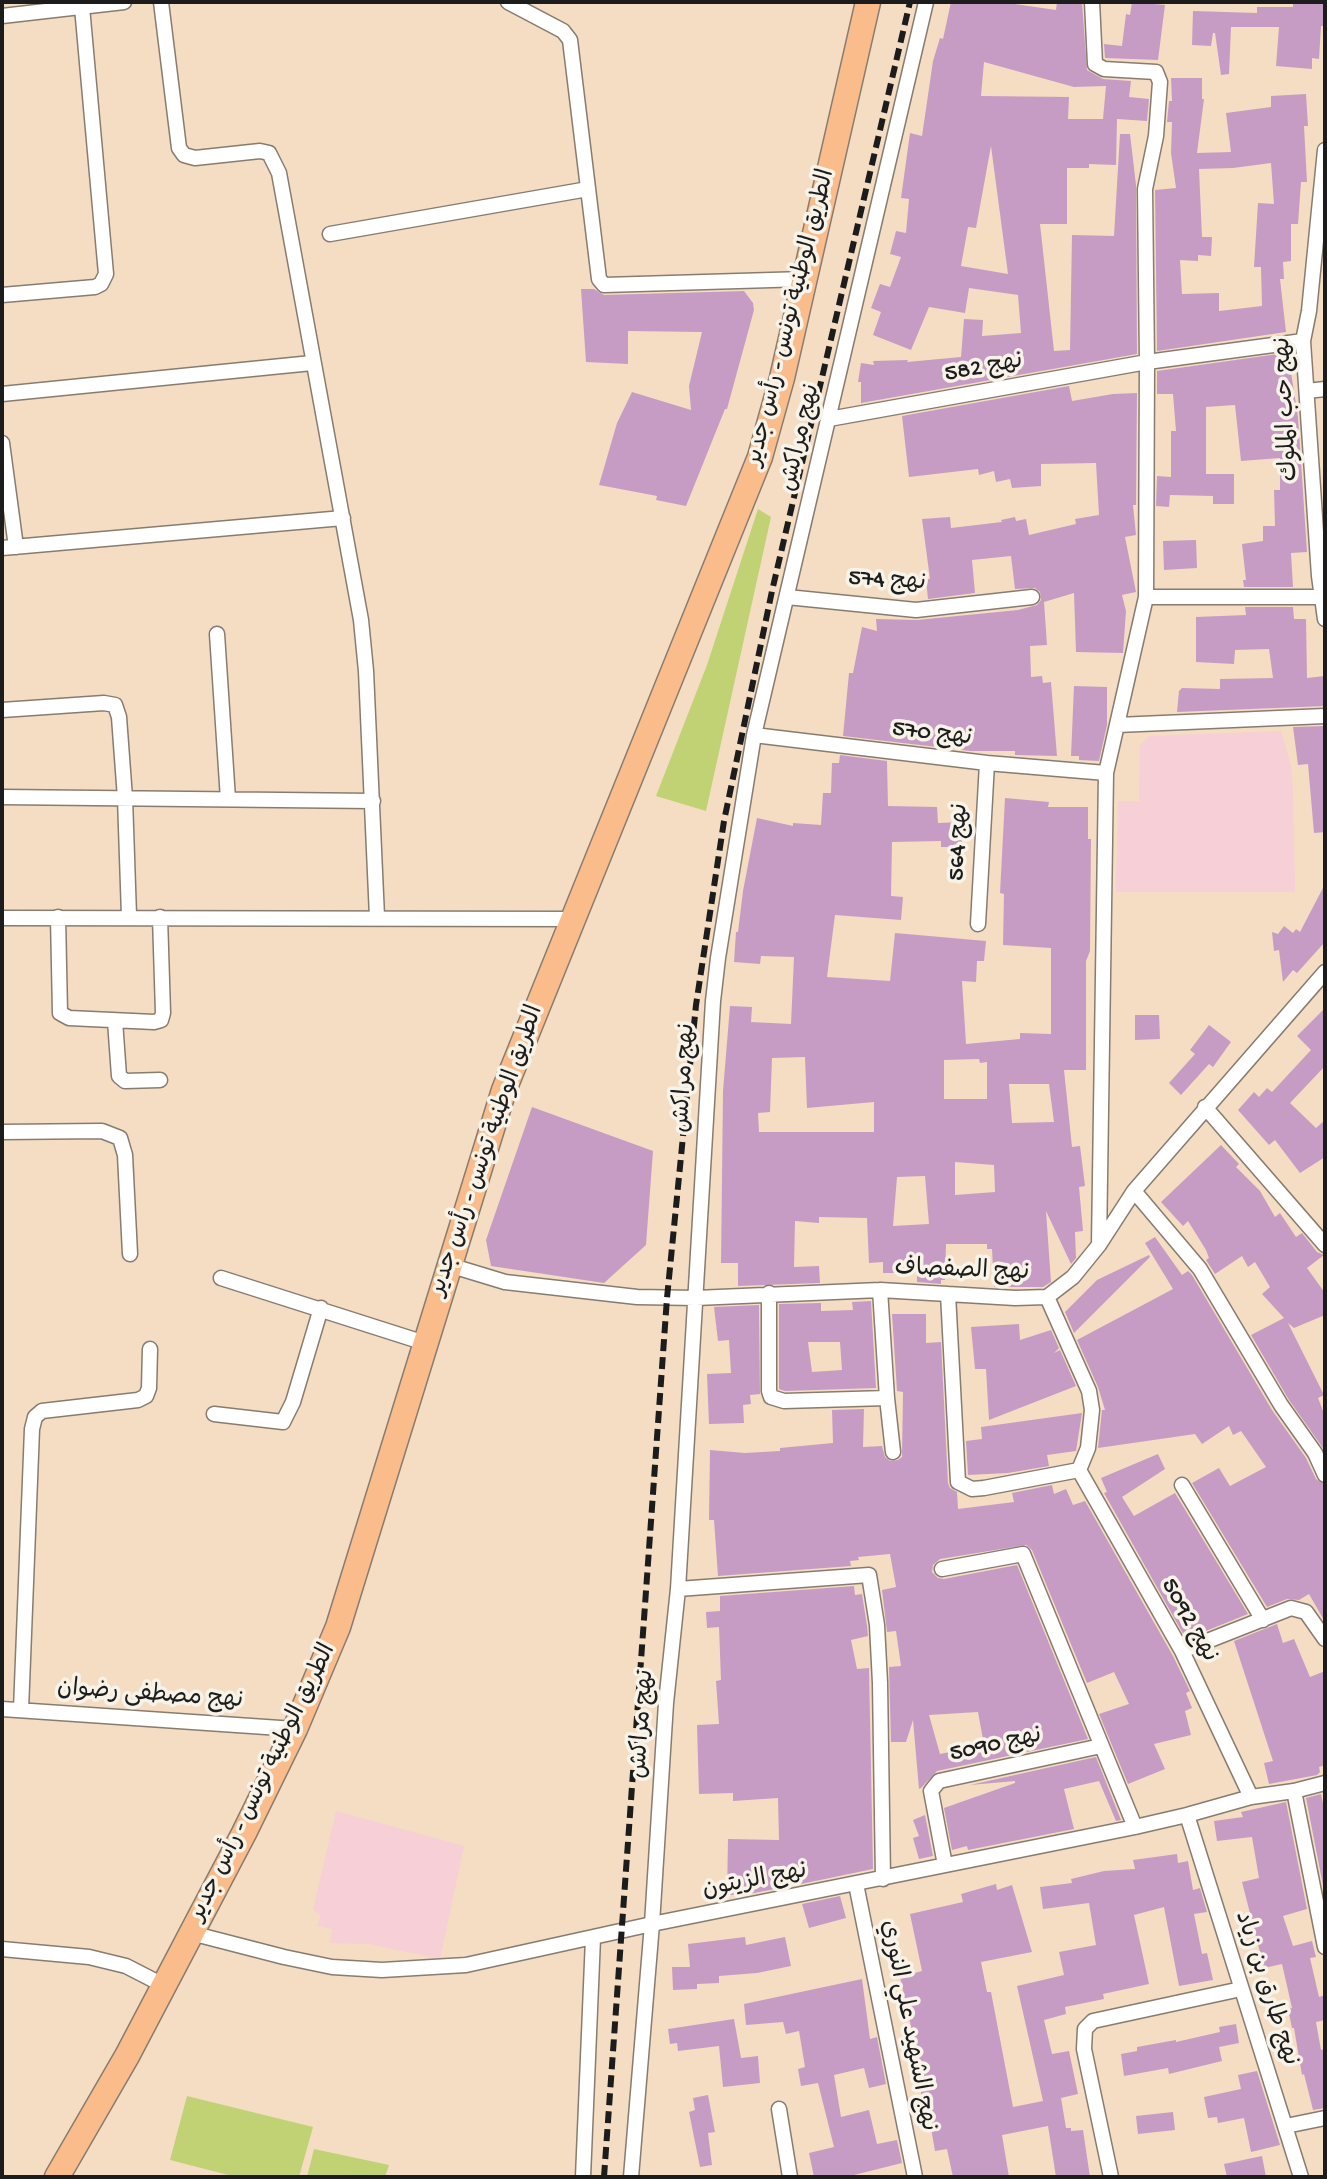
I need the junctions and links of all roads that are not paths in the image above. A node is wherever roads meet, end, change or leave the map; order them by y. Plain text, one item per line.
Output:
1 (124, 2) edge
2 (161, 2) edge
3 (508, 2) edge
4 (868, 2) edge
5 (926, 2) edge
6 (1092, 2) edge
7 (82, 7) junction
8 (2, 16) edge
9 (1325, 150) edge
10 (588, 189) junction
11 (1321, 229) edge
12 (330, 234) dead end
13 (805, 279) junction
14 (2, 295) edge
15 (1303, 341) junction
16 (1147, 362) junction
17 (312, 363) junction
18 (1325, 389) edge
19 (1307, 391) junction
20 (2, 394) edge
21 (829, 419) junction
22 (2, 443) edge
23 (343, 518) junction
24 (9, 547) edge
25 (1322, 576) edge
26 (787, 597) junction
27 (1032, 597) dead end
28 (1146, 597) junction
29 (1321, 597) junction
30 (1325, 619) edge
31 (217, 634) dead end
32 (2, 710) edge
33 (1325, 716) edge
34 (1117, 725) junction
35 (754, 735) junction
36 (987, 763) junction
37 (1106, 773) junction
38 (2, 797) edge
39 (125, 798) junction
40 (228, 799) junction
41 (373, 801) junction
42 (129, 916) junction
43 (58, 917) junction
44 (160, 917) junction
45 (377, 917) junction
46 (2, 918) edge
47 (575, 919) junction
48 (978, 924) dead end
49 (1325, 972) edge
50 (115, 1021) junction
51 (160, 1080) dead end
52 (1205, 1107) junction
53 (2, 1132) edge
54 (1134, 1191) junction
55 (1099, 1245) junction
56 (1325, 1245) edge
57 (130, 1254) dead end
58 (449, 1265) junction
59 (221, 1278) dead end
60 (880, 1290) junction
61 (769, 1293) junction
62 (948, 1294) junction
63 (1047, 1297) junction
64 (696, 1298) junction
65 (321, 1308) junction
66 (425, 1343) junction
67 (150, 1349) dead end
68 (887, 1398) junction
69 (214, 1414) dead end
70 (893, 1452) dead end
71 (1079, 1470) junction
72 (1325, 1475) edge
73 (1182, 1485) dead end
74 (942, 1569) dead end
75 (678, 1589) junction
76 (1263, 1620) junction
77 (1325, 1639) edge
78 (1182, 1651) junction
79 (2, 1709) edge
80 (21, 1710) junction
81 (295, 1729) junction
82 (1101, 1746) junction
83 (1325, 1783) edge
84 (1294, 1791) junction
85 (1251, 1797) junction
86 (1187, 1815) junction
87 (1135, 1827) junction
88 (945, 1865) junction
89 (883, 1879) junction
90 (856, 1884) junction
91 (652, 1924) junction
92 (191, 1933) junction
93 (593, 1938) junction
94 (1325, 1947) edge
95 (2, 1949) edge
96 (163, 1985) junction
97 (1241, 1989) junction
98 (779, 2109) dead end
99 (1325, 2118) edge
100 (1286, 2126) junction
101 (57, 2177) edge
102 (583, 2177) edge
103 (631, 2177) edge
104 (790, 2177) edge
105 (915, 2177) edge
106 (1111, 2177) edge
107 (1301, 2177) edge

1 - 7 street
2 - 17 street
3 - 10 street
4 - 13 main road, الطريق الوطنية تونس - رأس جدير
5 - 21 street, نهج مراكش
6 - 16 street
7 - 8 street
7 - 14 street
9 - 11 street, نهج حب الملوك
10 - 12 street
10 - 13 street
11 - 15 street, نهج حب الملوك
13 - 47 main road, الطريق الوطنية تونس - رأس جدير
15 - 16 street, نهج 582
15 - 19 street, نهج حب الملوك
16 - 21 street, نهج 582
16 - 28 street
17 - 20 street
17 - 23 street
18 - 19 street
19 - 25 street, نهج حب الملوك
21 - 26 street, نهج مراكش
22 - 24 street
23 - 24 street
23 - 41 street
25 - 29 street, نهج حب الملوك
26 - 27 street, نهج 574
26 - 35 street, نهج مراكش
28 - 29 street
28 - 34 street
29 - 30 street, نهج حب الملوك
31 - 40 street
32 - 39 street
33 - 34 street
34 - 37 street
35 - 36 street, نهج 570
35 - 64 street, نهج مراكش
36 - 37 street, نهج 570
36 - 48 street, نهج 564
37 - 55 street
38 - 39 street
39 - 40 street
39 - 42 street
40 - 41 street
41 - 45 street
42 - 43 street
42 - 44 street
43 - 46 street
43 - 50 street
44 - 45 street
44 - 50 street
45 - 47 street
47 - 58 main road, الطريق الوطنية تونس - رأس جدير
49 - 52 street, نهج الصفصاف
50 - 51 street
52 - 54 street, نهج الصفصاف
52 - 56 street
53 - 57 street
54 - 55 street, نهج الصفصاف
54 - 72 street
55 - 63 street, نهج الصفصاف
58 - 64 street, نهج الصفصاف
58 - 66 main road, الطريق الوطنية تونس - رأس جدير
59 - 65 street
60 - 61 street, نهج الصفصاف
60 - 62 street, نهج الصفصاف
60 - 68 street
61 - 64 street, نهج الصفصاف
61 - 68 street
62 - 63 street, نهج الصفصاف
62 - 71 street
63 - 71 street
64 - 75 street, نهج مراكش
65 - 66 street
65 - 69 street
66 - 81 main road, الطريق الوطنية تونس - رأس جدير
67 - 80 street
68 - 70 street
71 - 78 street, نهج 5092
73 - 76 street
74 - 82 street
75 - 89 street
75 - 91 street, نهج مراكش
76 - 77 street
76 - 78 street
78 - 85 street, نهج 5092
79 - 80 street, نهج مصطفى رضوان
80 - 81 street, نهج مصطفى رضوان
81 - 92 main road, الطريق الوطنية تونس - رأس جدير
82 - 87 street
82 - 88 street, نهج 5090
83 - 84 street, نهج الزيتون
84 - 85 street, نهج الزيتون
84 - 94 street
85 - 86 street, نهج الزيتون
86 - 87 street, نهج الزيتون
86 - 97 street, نهج طارق بن زياد
87 - 88 street, نهج الزيتون
88 - 89 street, نهج الزيتون
89 - 90 street, نهج الزيتون
90 - 91 street, نهج الزيتون
90 - 105 street, نهج الشهيد علي النوري
91 - 93 street, نهج الزيتون
91 - 103 street, نهج مراكش
92 - 93 street, نهج الزيتون
92 - 96 main road, الطريق الوطنية تونس - رأس جدير
93 - 102 street
95 - 96 street
96 - 101 main road, الطريق الوطنية تونس - رأس جدير
97 - 100 street, نهج طارق بن زياد
97 - 106 street
98 - 104 street
99 - 100 street
100 - 107 street, نهج طارق بن زياد

